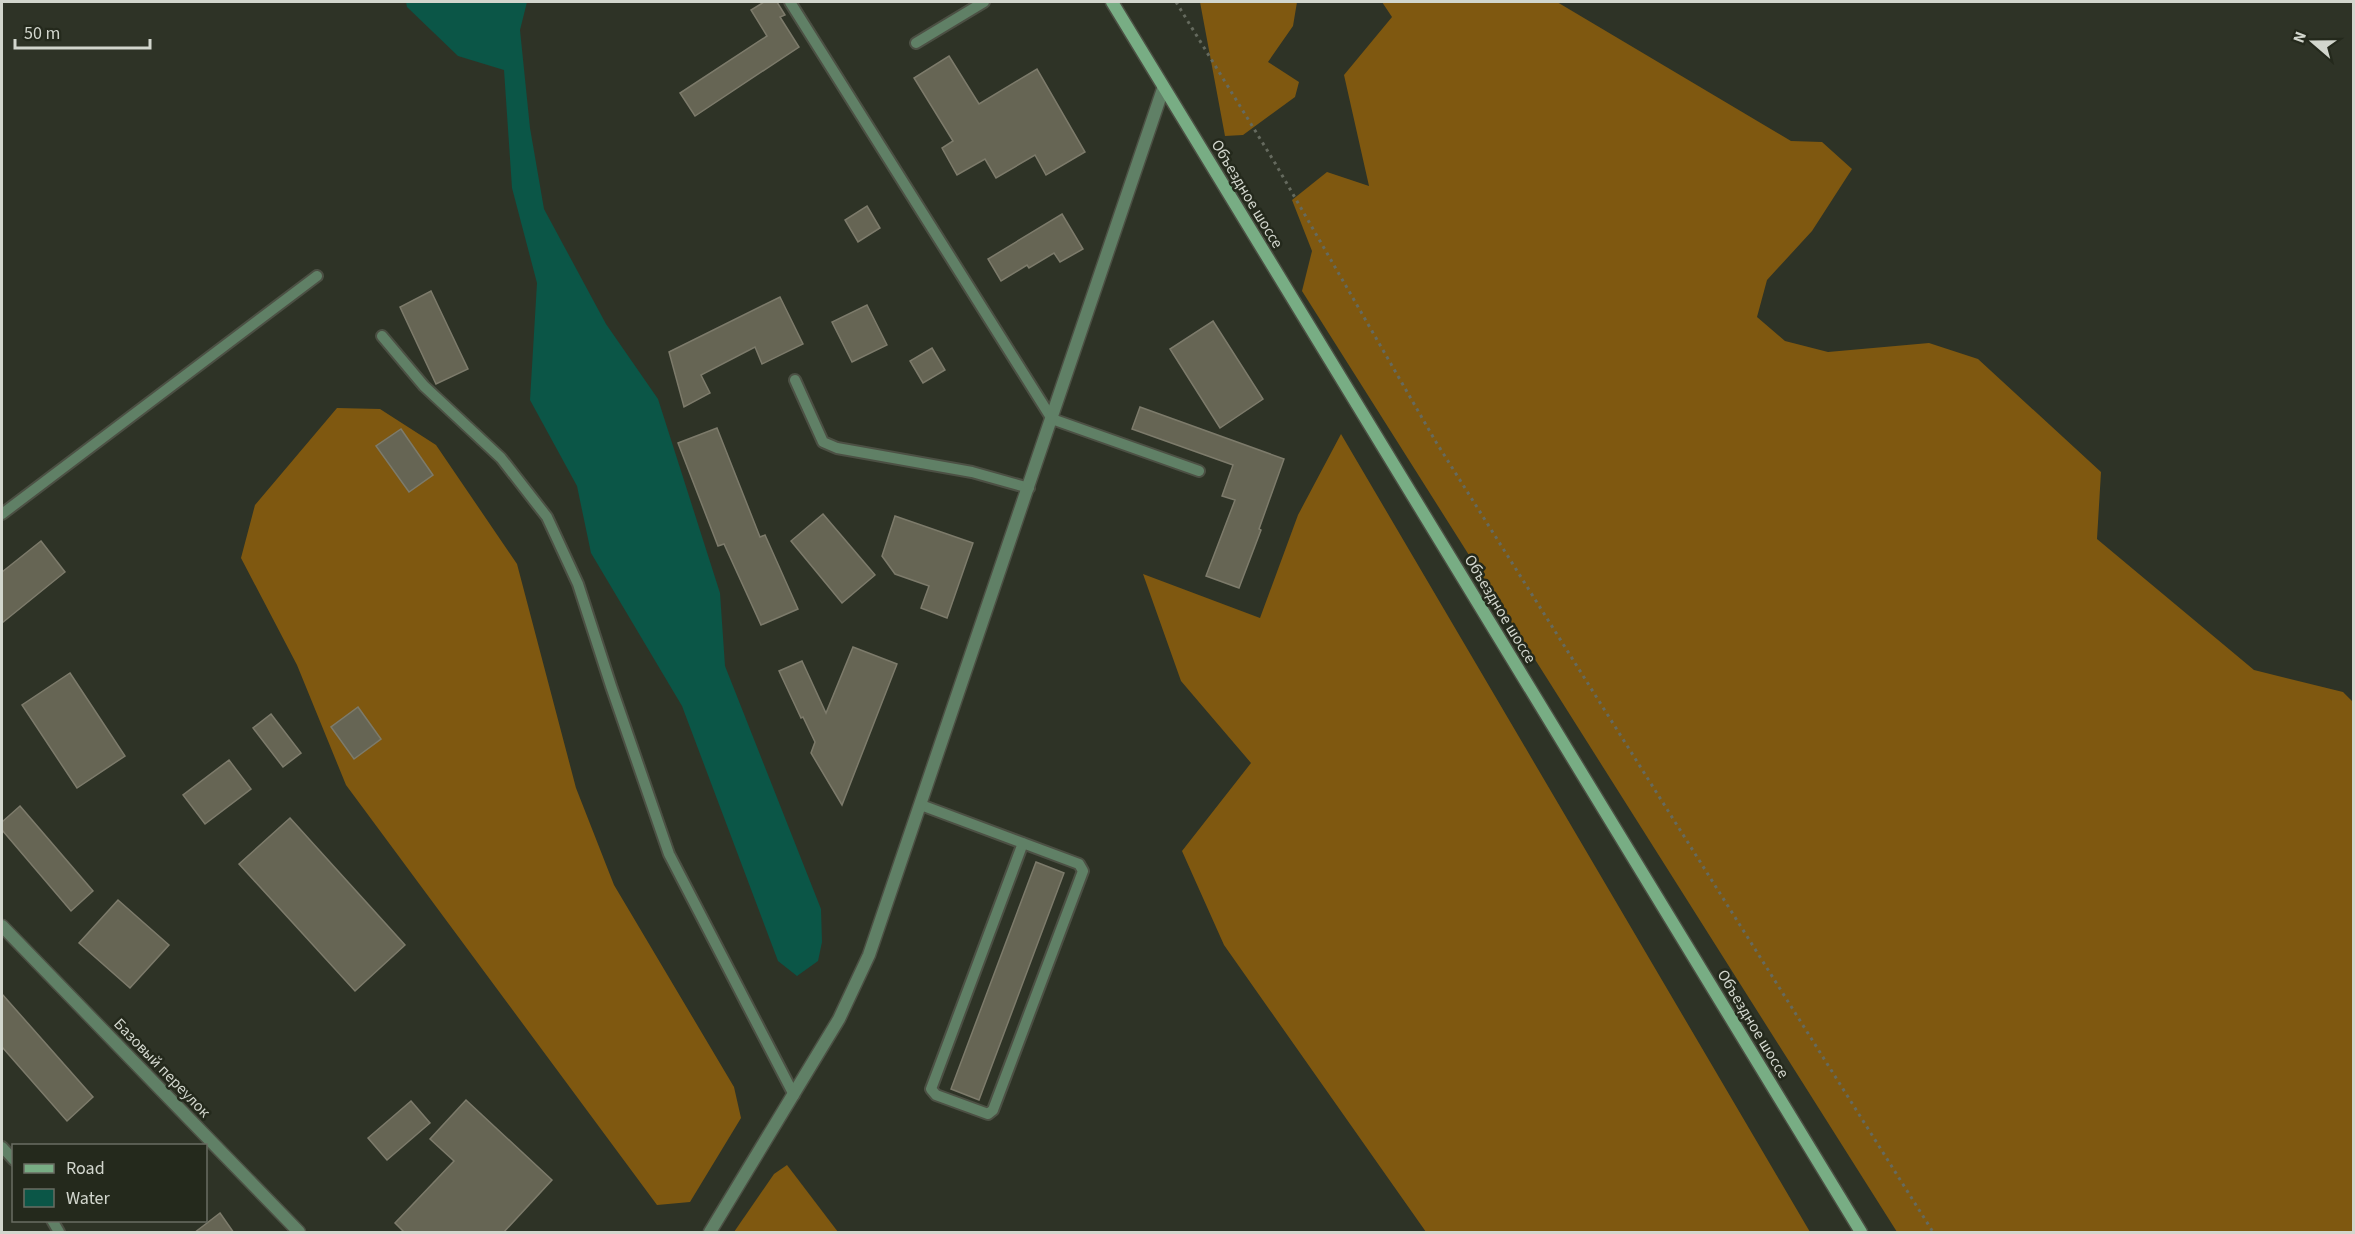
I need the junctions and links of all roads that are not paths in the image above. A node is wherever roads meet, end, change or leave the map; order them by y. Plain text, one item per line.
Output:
1 (790, 2) edge
2 (984, 2) edge
3 (1112, 2) edge
4 (916, 43) dead end
5 (1163, 89) junction
6 (317, 276) dead end
7 (382, 336) dead end
8 (795, 380) dead end
9 (1052, 419) junction
10 (1199, 471) dead end
11 (1029, 489) junction
12 (2, 514) edge
13 (921, 805) junction
14 (1023, 843) junction
15 (2, 926) edge
16 (794, 1095) junction
17 (299, 1233) edge
18 (710, 1233) edge
19 (1861, 1233) edge

1 - 9 lane
2 - 4 lane
3 - 5 main road, Объездное шоссе
5 - 9 street
5 - 19 main road, Объездное шоссе
6 - 12 lane
7 - 16 lane
8 - 11 lane
9 - 10 lane
9 - 11 street
11 - 13 street
13 - 14 lane
13 - 16 street
14 - 14 lane
15 - 17 street, Базовый переулок
16 - 18 street

